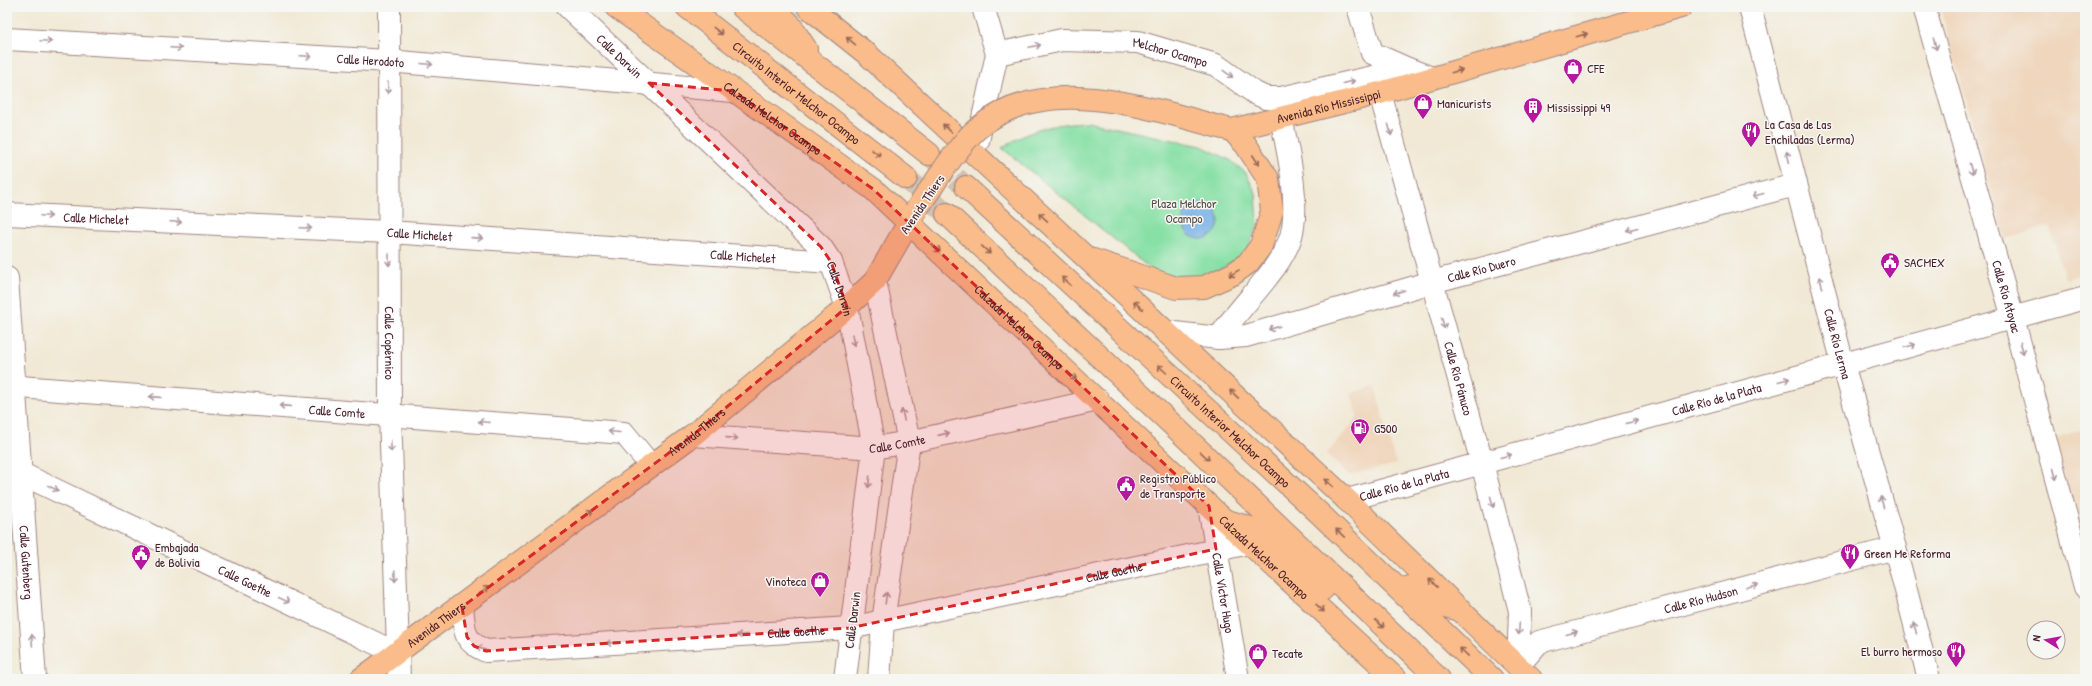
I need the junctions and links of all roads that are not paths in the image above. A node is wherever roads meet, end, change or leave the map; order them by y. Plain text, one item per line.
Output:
1 (388, 7) edge
2 (568, 7) edge
3 (616, 7) edge
4 (687, 7) edge
5 (742, 7) edge
6 (772, 7) edge
7 (808, 7) edge
8 (983, 7) edge
9 (1358, 7) edge
10 (1681, 7) edge
11 (1750, 7) edge
12 (1924, 7) edge
13 (7, 39) edge
14 (997, 54) junction
15 (388, 61) junction
16 (814, 62) junction
17 (1408, 69) junction
18 (1432, 78) junction
19 (649, 83) junction
20 (733, 91) junction
21 (1380, 92) junction
22 (1281, 118) junction
23 (1227, 129) junction
24 (976, 130) joint
25 (929, 154) tunnel mouth
26 (975, 154) junction
27 (906, 178) tunnel mouth
28 (1796, 185) junction
29 (966, 187) tunnel mouth
30 (7, 214) edge
31 (913, 214) junction
32 (947, 214) tunnel mouth
33 (389, 232) junction
34 (1086, 257) junction
35 (831, 262) junction
36 (7, 278) edge
37 (876, 281) junction
38 (1432, 282) junction
39 (2085, 298) edge
40 (847, 308) junction
41 (2013, 318) junction
42 (1166, 332) junction
43 (1219, 338) junction
44 (1843, 364) junction
45 (11, 387) edge
46 (1098, 400) junction
47 (390, 414) junction
48 (693, 435) junction
49 (909, 442) junction
50 (874, 448) junction
51 (1482, 463) junction
52 (652, 466) junction
53 (14, 468) edge
54 (1347, 500) junction
55 (1216, 513) junction
56 (1250, 543) junction
57 (1895, 548) junction
58 (1216, 549) junction
59 (1356, 549) junction
60 (2085, 587) edge
61 (1358, 603) junction
62 (462, 606) junction
63 (1461, 610) junction
64 (883, 622) junction
65 (850, 628) junction
66 (398, 654) junction
67 (1524, 673) edge
68 (35, 679) edge
69 (362, 679) edge
70 (399, 679) edge
71 (845, 679) edge
72 (879, 679) edge
73 (1238, 679) edge
74 (1396, 679) edge
75 (1439, 679) edge
76 (1492, 679) edge
77 (1929, 679) edge

1 - 15 street, Calle Copérnico
2 - 19 street, Calle Darwin
3 - 20 main road, Calzada Melchor Ocampo
4 -> 27 main road, Circuito Interior Melchor Ocampo
5 - 16 main road
6 - 16 main road
26 -> 7 main road
8 - 14 street
9 - 17 street
18 -> 10 main road, Avenida Río Mississippi
28 -> 11 street, Calle Río Lerma
12 -> 41 street, Calle Río Atoyac
13 -> 15 street, Calle Herodoto
14 -> 17 street, Melchor Ocampo
14 - 26 street
15 -> 19 street, Calle Herodoto
15 -> 33 street, Calle Copérnico
16 - 25 main road
17 - 18 street
18 - 21 main road, Avenida Río Mississippi
19 - 20 street, Calle Herodoto
19 - 35 street, Calle Darwin
20 - 31 main road, Calzada Melchor Ocampo
21 - 22 main road, Avenida Río Mississippi
21 -> 38 street, Calle Río Pánuco
22 - 23 main road, Avenida Río Mississippi
22 - 43 street
23 - 24 main road, Avenida Río Mississippi, bridge
23 -> 34 main road
24 - 31 main road, Avenida Thiers, bridge
34 -> 26 main road
28 -> 38 street, Calle Río Duero
44 -> 28 street, Calle Río Lerma
59 -> 29 main road, Circuito Interior Melchor Ocampo
30 -> 33 street, Calle Michelet
31 - 37 main road, Avenida Thiers
31 -> 46 main road, Calzada Melchor Ocampo
32 -> 61 main road
33 -> 35 street, Calle Michelet
33 -> 47 street, Calle Copérnico
42 -> 34 main road
35 - 40 street, Calle Darwin
36 - 45 street, Calle Gutenberg
37 - 40 main road, Avenida Thiers
49 -> 37 street
38 -> 43 street, Calle Río Duero
38 -> 51 street, Calle Río Pánuco
39 - 41 street, Calle Río de la Plata
40 - 48 main road, Avenida Thiers
40 -> 50 street, Calle Darwin
44 -> 41 street, Calle Río de la Plata
41 -> 60 street, Calle Río Atoyac
42 - 43 street, Calle Río Duero
54 -> 42 main road
51 -> 44 street, Calle Río de la Plata
57 -> 44 street, Calle Río Lerma
47 -> 45 street, Calle Comte
45 - 53 street, Calle Gutenberg
49 -> 46 street, Calle Comte
46 - 55 main road, Calzada Melchor Ocampo
52 -> 47 street, Calle Comte
47 -> 66 street, Calle Copérnico
48 -> 50 street, Calle Comte
48 - 52 main road, Avenida Thiers
49 - 50 street, Calle Comte
64 -> 49 street
50 -> 65 street, Calle Darwin
51 - 54 street, Calle Río de la Plata
51 -> 67 street, Calle Río Pánuco
62 -> 52 main road, Avenida Thiers
53 -> 66 street, Calle Goethe
68 -> 53 street, Calle Gutenberg
63 -> 54 main road
55 - 56 main road, Calzada Melchor Ocampo
55 - 58 street, Calle Víctor Hugo
55 - 61 main road
56 - 58 street, Calle Goethe
56 -> 74 main road, Calzada Melchor Ocampo
67 -> 57 street, Calle Río Hudson
77 -> 57 street, Calle Río Lerma
58 - 64 street, Calle Goethe
58 - 73 street, Calle Víctor Hugo
59 - 63 main road
76 -> 59 main road, Circuito Interior Melchor Ocampo
61 -> 75 main road
65 -> 62 street, Calle Goethe
62 - 66 main road, Avenida Thiers
63 - 67 main road
64 - 65 street, Calle Goethe
64 - 72 street
65 - 71 street, Calle Darwin
66 - 69 main road, Avenida Thiers
66 - 70 street, Calle Copérnico

